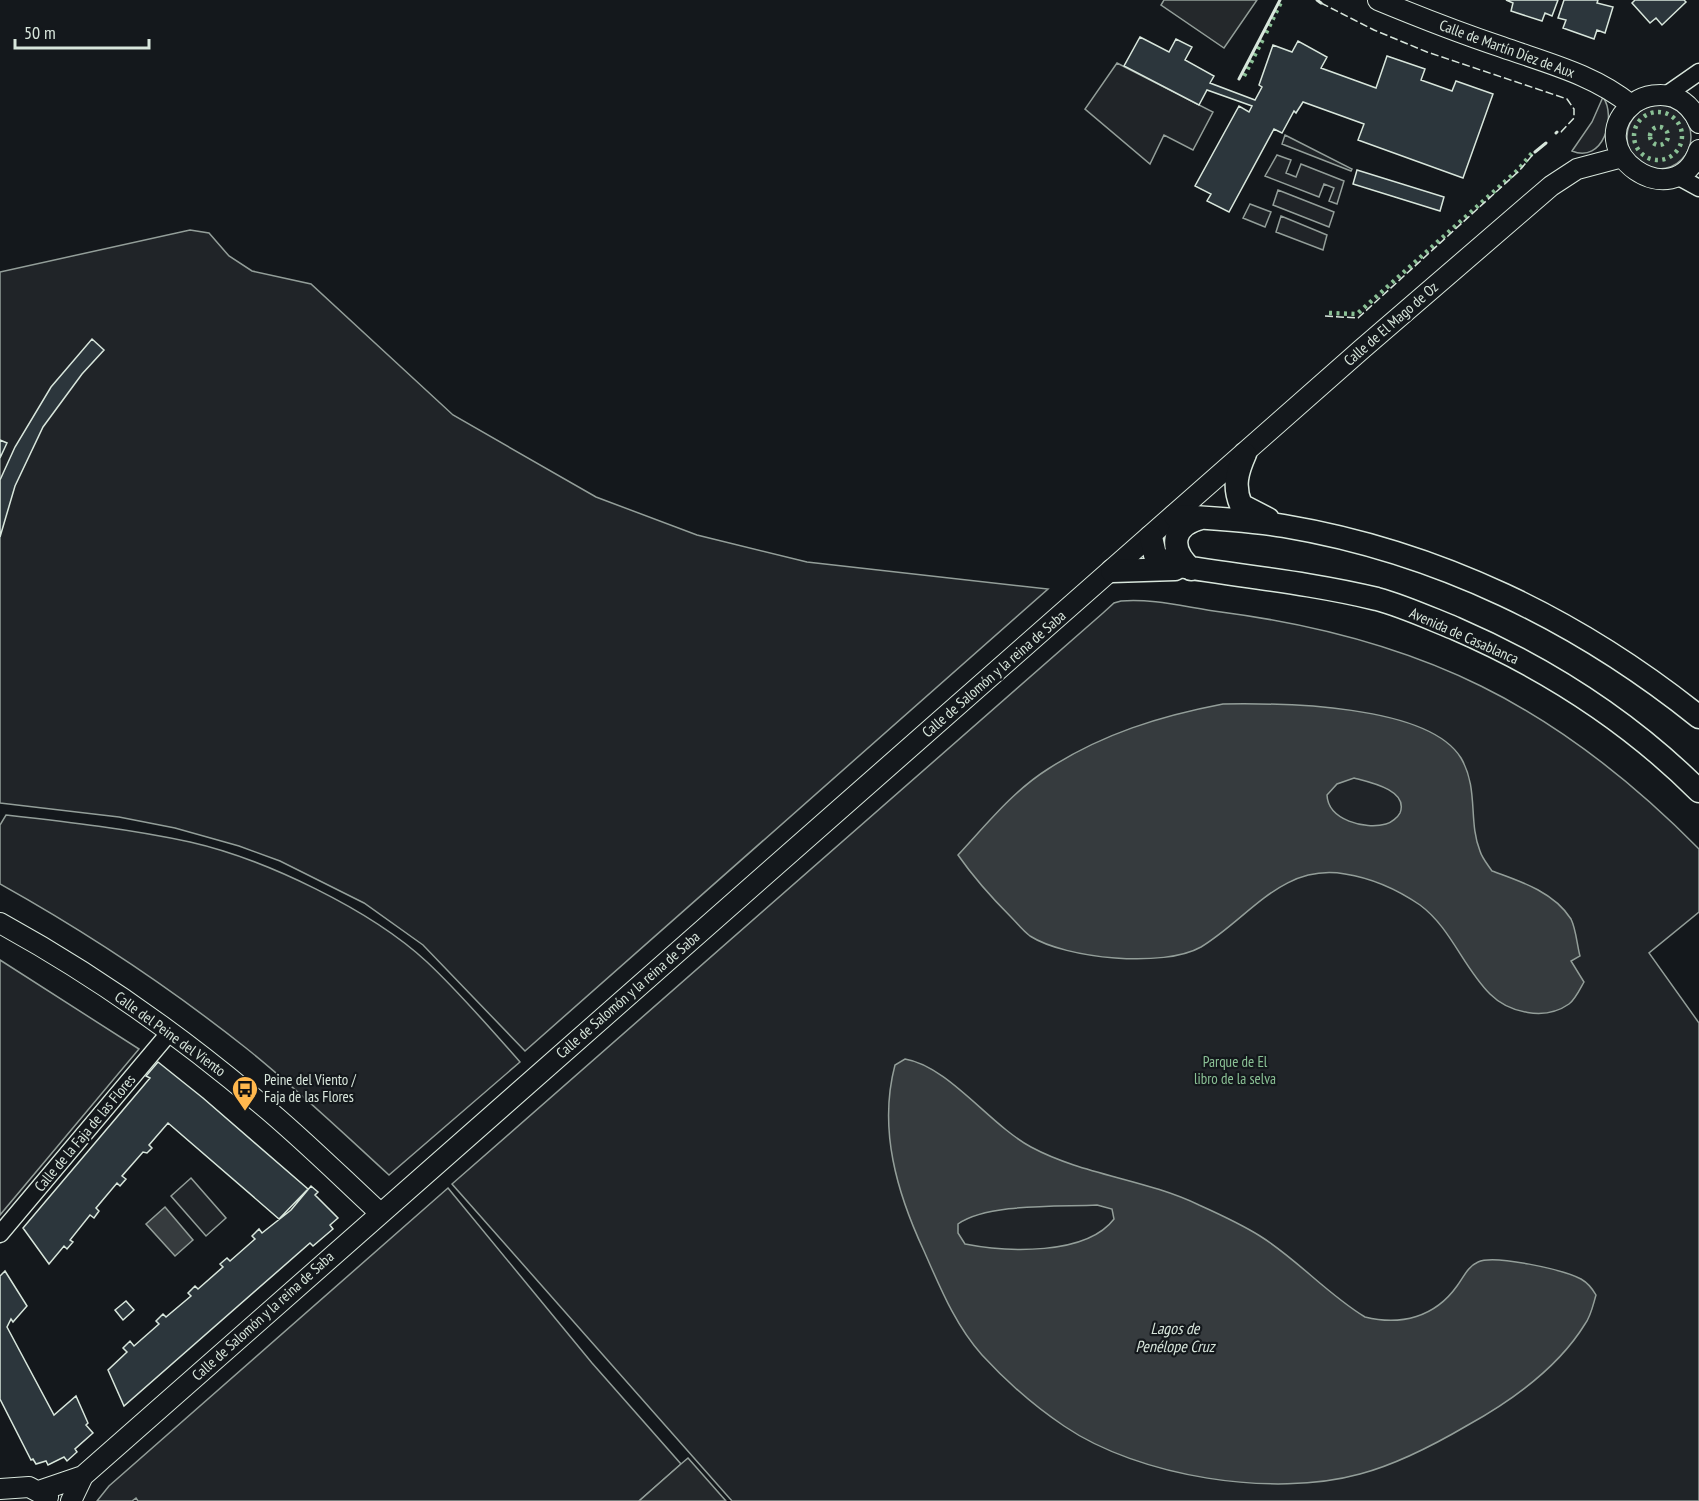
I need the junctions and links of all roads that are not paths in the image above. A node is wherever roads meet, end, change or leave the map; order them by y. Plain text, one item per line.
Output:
1 (1378, 0) edge
2 (1699, 72) edge
3 (1666, 95) junction
4 (1631, 105) junction
5 (1699, 123) edge
6 (1699, 150) edge
7 (1622, 157) junction
8 (1677, 176) junction
9 (1699, 188) edge
10 (1245, 454) junction
11 (1175, 516) junction
12 (1202, 518) junction
13 (1286, 526) junction
14 (1151, 537) junction
15 (1191, 568) junction
16 (1112, 571) junction
17 (1699, 717) edge
18 (1699, 791) edge
19 (0, 923) edge
20 (170, 1032) junction
21 (380, 1213) junction
22 (0, 1234) edge
23 (83, 1476) junction
24 (0, 1489) edge
25 (45, 1496) edge
26 (71, 1501) edge

1 - 4 street, Calle de Martín Díez de Aux
2 - 3 street
3 - 4 street
3 - 5 street
4 - 7 street
6 - 8 street
7 - 8 street
7 - 10 street, Calle de El Mago de Oz
8 - 9 street
10 - 11 street, Calle de El Mago de Oz
10 - 13 main road
11 - 12 main road
11 - 14 street, Calle de Salomón y la reina de Saba
12 - 13 main road
12 - 15 main road
13 - 17 main road
14 - 15 main road
14 - 16 street, Calle de Salomón y la reina de Saba
15 - 16 main road
15 - 18 main road, Avenida de Casablanca
16 - 21 street, Calle de Salomón y la reina de Saba
19 - 20 street, Calle del Peine del Viento
20 - 21 street, Calle del Peine del Viento
20 - 22 street, Calle de la Faja de las Flores
21 - 23 street, Calle de Salomón y la reina de Saba
23 - 25 street, Calle de Salomón y la reina de Saba
23 - 26 street, Calle de Salomón y la reina de Saba
24 - 25 street

